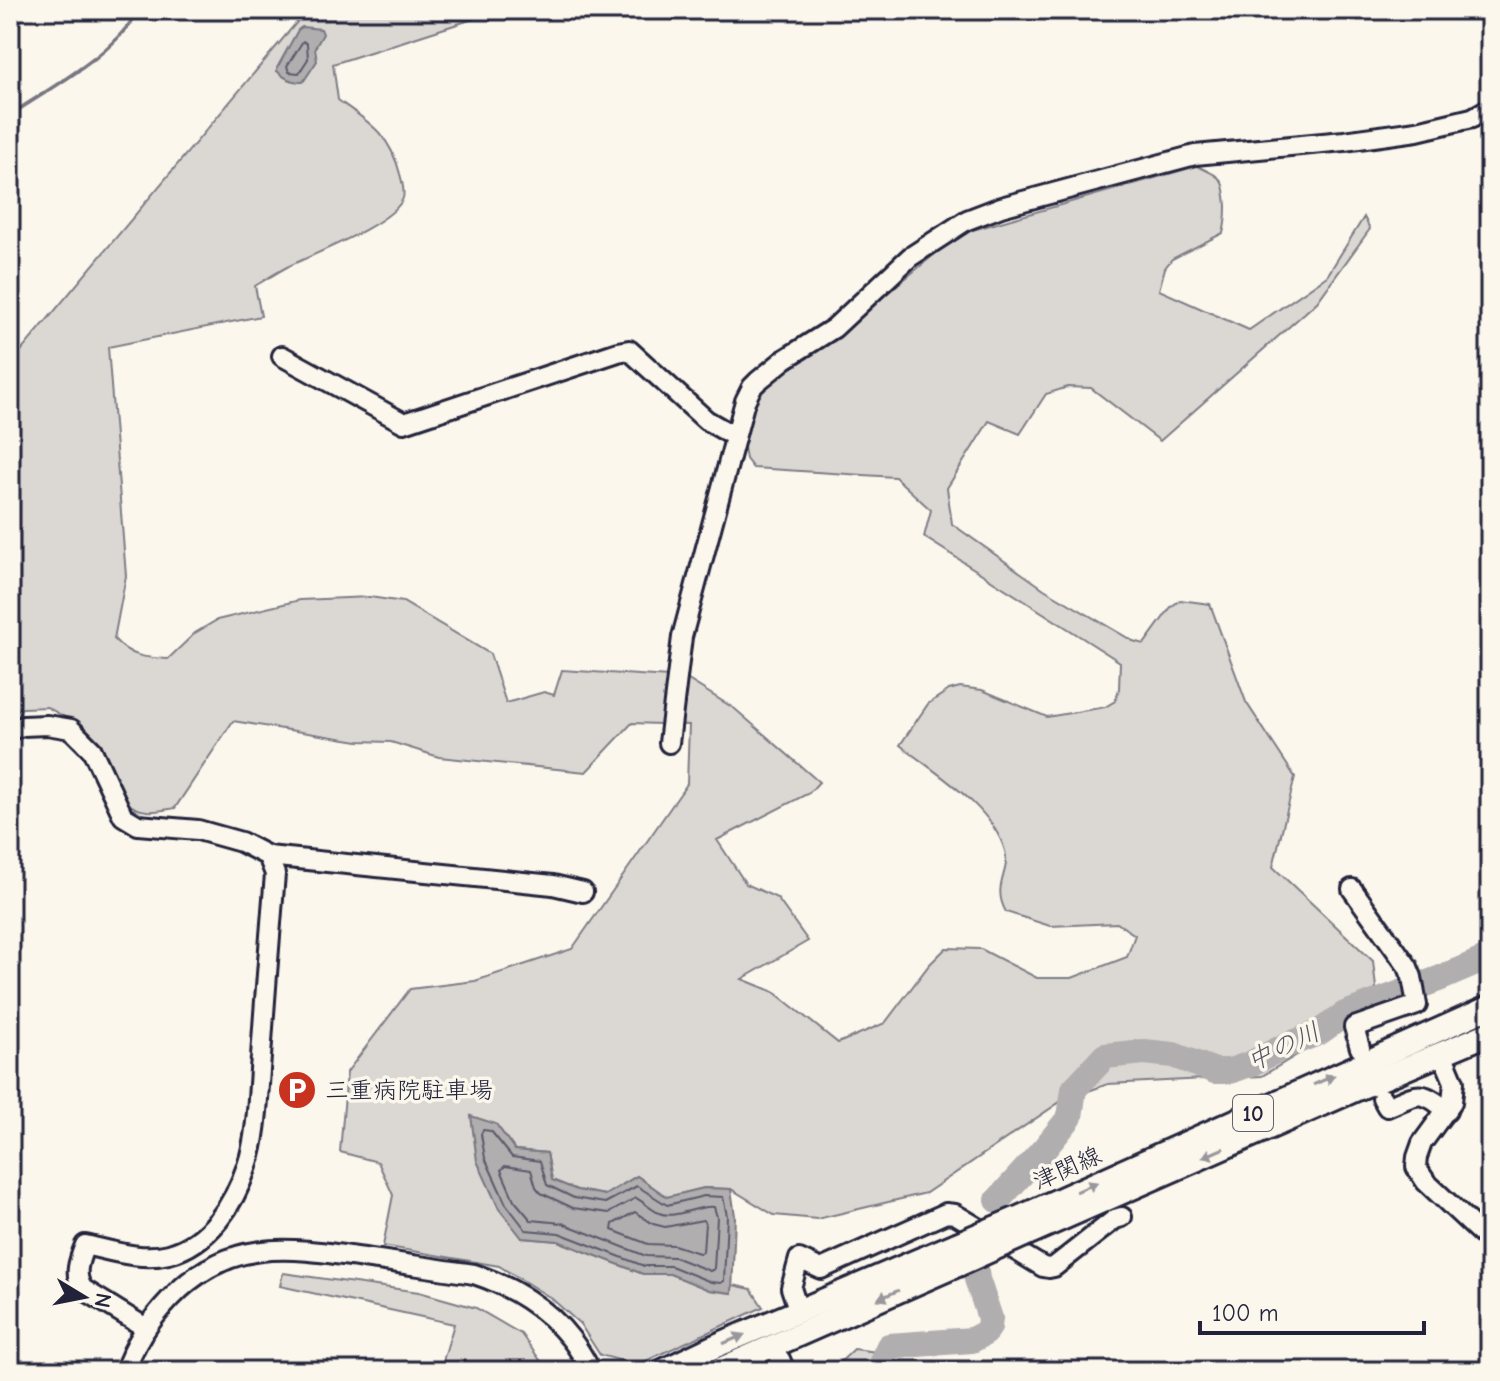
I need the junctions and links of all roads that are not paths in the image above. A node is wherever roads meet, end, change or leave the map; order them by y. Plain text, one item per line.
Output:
1 (1490, 108) edge
2 (282, 356) dead end
3 (734, 436) junction
4 (10, 730) edge
5 (669, 743) dead end
6 (268, 856) junction
7 (1352, 889) dead end
8 (583, 892) dead end
9 (1490, 1007) edge
10 (1490, 1033) edge
11 (1360, 1048) dead end
12 (1446, 1063) dead end
13 (1382, 1098) dead end
14 (1447, 1111) junction
15 (1122, 1217) dead end
16 (1021, 1227) junction
17 (1490, 1242) edge
18 (958, 1254) junction
19 (795, 1300) dead end
20 (146, 1328) junction
21 (125, 1371) edge
22 (591, 1371) edge
23 (663, 1371) edge
24 (716, 1371) edge

1 - 3 street
2 - 3 street
3 - 5 street
4 - 6 street
6 - 8 street
6 - 20 street
7 - 11 street
16 -> 9 main road, 津関線 / 10
10 -> 16 main road, 津関線 / 10
12 - 14 street
13 - 14 street
14 - 17 street
15 - 19 street
16 - 18 main road, 津関線 / 10, bridge
23 -> 18 main road, 津関線 / 10
18 -> 24 main road, 津関線 / 10
20 - 21 street
20 - 22 street

